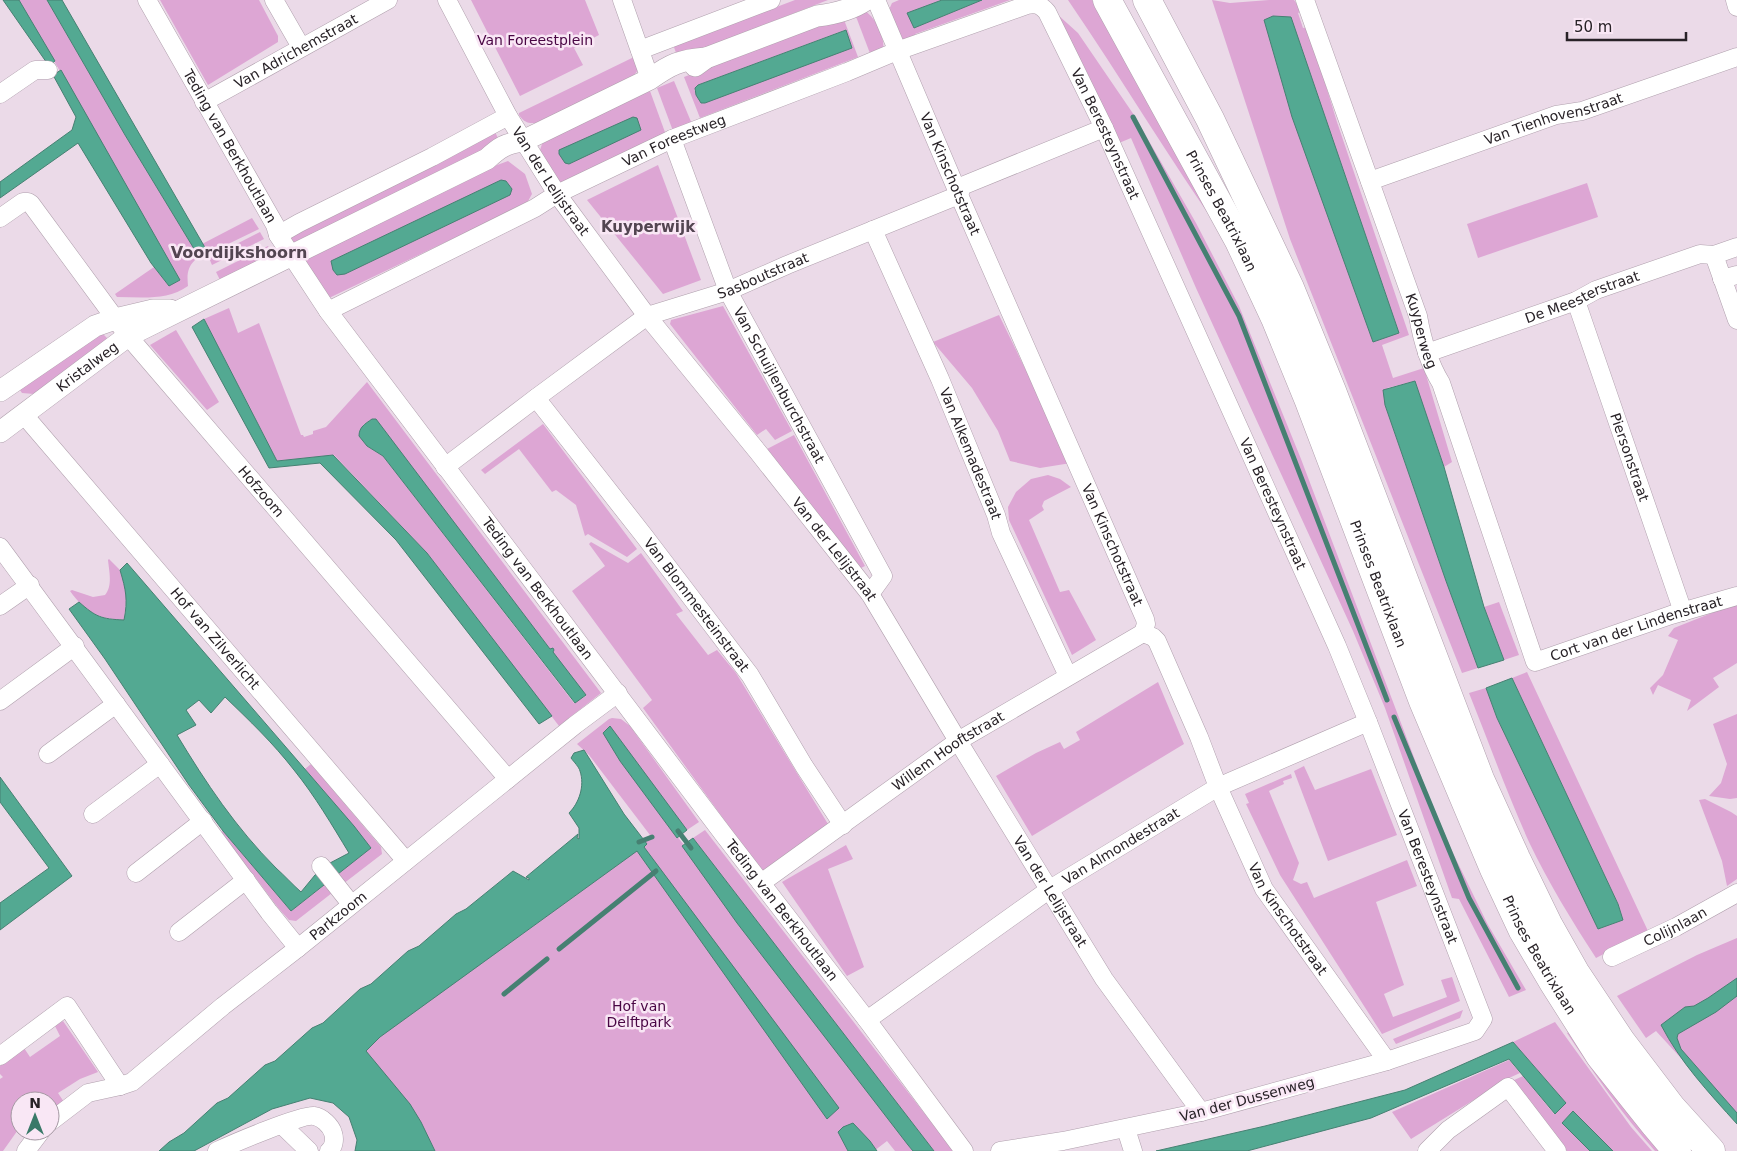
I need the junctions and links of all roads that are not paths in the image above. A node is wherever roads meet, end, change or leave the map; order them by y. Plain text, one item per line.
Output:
1 (147, 0) edge
2 (274, 0) edge
3 (388, 0) edge
4 (447, 0) edge
5 (622, 0) edge
6 (771, 0) edge
7 (846, 0) edge
8 (866, 0) edge
9 (876, 0) edge
10 (1107, 0) edge
11 (1147, 0) edge
12 (1305, 0) edge
13 (1735, 0) edge
14 (1035, 3) joint
15 (1737, 7) edge
16 (817, 16) junction
17 (301, 47) junction
18 (640, 50) junction
19 (897, 51) junction
20 (1737, 57) edge
21 (48, 70) dead end
22 (650, 79) junction
23 (0, 94) edge
24 (204, 102) junction
25 (508, 116) junction
26 (1104, 128) junction
27 (672, 139) junction
28 (523, 141) junction
29 (1370, 181) junction
30 (557, 194) junction
31 (959, 195) junction
32 (0, 218) edge
33 (873, 230) junction
34 (278, 235) junction
35 (1737, 247) edge
36 (291, 255) junction
37 (1714, 255) junction
38 (1730, 277) edge
39 (728, 291) junction
40 (1576, 301) junction
41 (180, 311) junction
42 (328, 311) junction
43 (648, 316) junction
44 (115, 318) junction
45 (1737, 320) edge
46 (128, 336) junction
47 (1427, 353) junction
48 (0, 391) edge
49 (536, 398) junction
50 (24, 415) junction
51 (0, 432) edge
52 (446, 467) junction
53 (0, 546) edge
54 (30, 585) junction
55 (870, 594) junction
56 (1737, 596) edge
57 (0, 606) edge
58 (1683, 612) junction
59 (1143, 633) junction
60 (74, 646) junction
61 (1535, 662) joint
62 (1068, 676) junction
63 (618, 693) junction
64 (0, 701) edge
65 (116, 704) junction
66 (1368, 722) junction
67 (958, 741) junction
68 (48, 754) dead end
69 (160, 764) junction
70 (508, 779) junction
71 (1218, 787) junction
72 (93, 814) dead end
73 (203, 820) junction
74 (843, 824) junction
75 (406, 861) junction
76 (321, 866) dead end
77 (136, 873) dead end
78 (246, 880) junction
79 (761, 883) junction
80 (1050, 889) junction
81 (1737, 893) edge
82 (351, 904) junction
83 (179, 932) dead end
84 (298, 948) junction
85 (1612, 957) dead end
86 (1483, 1019) joint
87 (867, 1020) junction
88 (0, 1056) edge
89 (1387, 1062) junction
90 (120, 1086) junction
91 (1201, 1112) junction
92 (60, 1114) edge
93 (282, 1125) junction
94 (1126, 1129) junction
95 (226, 1150) edge
96 (309, 1151) edge
97 (329, 1151) edge
98 (964, 1151) edge
99 (1000, 1151) edge
100 (1133, 1151) edge
101 (1427, 1151) edge
102 (1557, 1151) edge
103 (1677, 1151) edge
104 (1711, 1151) edge

1 - 24 street, Teding van Berkhoutlaan
2 - 17 street
3 - 17 street, Van Adrichemstraat
4 - 25 street, Van der Lelijstraat
5 - 18 street
6 - 18 street
7 - 16 street
8 - 16 street
9 - 19 street, Van Kinschotstraat
10 - 103 main road, Prinses Beatrixlaan
11 - 104 main road, Prinses Beatrixlaan
12 - 29 street, Kuyperweg
13 - 15 street
14 - 19 street, Van Foreestweg
14 - 26 street, Van Beresteynstraat
16 - 22 street
17 - 24 street, Van Adrichemstraat
18 - 22 street
19 - 27 street, Van Foreestweg
19 - 31 street, Van Kinschotstraat
20 - 29 street, Van Tienhovenstraat
21 - 23 street
22 - 28 street
24 - 34 street, Teding van Berkhoutlaan
25 - 28 street, Van der Lelijstraat
25 - 34 street
26 - 31 street, Sasboutstraat
26 - 66 street, Van Beresteynstraat
27 - 30 street, Van Foreestweg
27 - 39 street, Van Schuijlenburchstraat
28 - 30 street, Van der Lelijstraat
28 - 36 street
29 - 47 street, Kuyperweg
30 - 42 street, Van Foreestweg
30 - 43 street, Van der Lelijstraat
31 - 33 street, Sasboutstraat
31 - 59 street, Van Kinschotstraat
32 - 44 street, Hofzoom
33 - 39 street, Sasboutstraat
33 - 62 street, Van Alkemadestraat
34 - 36 street, Teding van Berkhoutlaan
35 - 37 street, De Meesterstraat
36 - 41 street, Kristalweg
36 - 42 street, Teding van Berkhoutlaan
37 - 38 street
37 - 40 street, De Meesterstraat
38 - 45 street
39 - 43 street, Sasboutstraat
39 - 55 street, Van Schuijlenburchstraat
40 - 47 street, De Meesterstraat
40 - 58 street, Piersonstraat
41 - 44 street, Kristalweg
41 - 46 street, Kristalweg
42 - 52 street, Teding van Berkhoutlaan
43 - 49 street, Sasboutstraat
43 - 55 street, Van der Lelijstraat
44 - 46 street, Hofzoom
44 - 48 street, Kristalweg
46 - 50 street, Kristalweg
46 - 70 street, Hofzoom
47 - 61 street, Kuyperweg
49 - 52 street, Sasboutstraat
49 - 74 street, Van Blommesteinstraat
50 - 51 street, Kristalweg
50 - 75 street, Hof van Zilverlicht
52 - 63 street, Teding van Berkhoutlaan
53 - 54 street
54 - 57 street
54 - 60 street
55 - 67 street, Van der Lelijstraat
56 - 58 street, Cort van der Lindenstraat
58 - 61 street, Cort van der Lindenstraat
59 - 62 street, Willem Hooftstraat
59 - 71 street, Van Kinschotstraat
60 - 64 street
60 - 65 street
62 - 67 street, Willem Hooftstraat
63 - 70 street, Parkzoom
63 - 79 street, Teding van Berkhoutlaan
65 - 68 street
65 - 69 street
66 - 71 street, Van Almondestraat
66 - 86 street, Van Beresteynstraat
67 - 74 street, Willem Hooftstraat
67 - 80 street, Van der Lelijstraat
69 - 72 street
69 - 73 street
70 - 75 street, Parkzoom
71 - 80 street, Van Almondestraat
71 - 89 street, Van Kinschotstraat
73 - 77 street
73 - 78 street
74 - 79 street, Willem Hooftstraat
75 - 82 street, Parkzoom
76 - 82 street
78 - 83 street
78 - 84 street
79 - 87 street, Teding van Berkhoutlaan
80 - 87 street, Van Almondestraat
80 - 91 street, Van der Lelijstraat
81 - 85 street, Colijnlaan
82 - 84 street, Parkzoom
84 - 90 street, Parkzoom
86 - 89 street, Van der Dussenweg
87 - 98 street, Teding van Berkhoutlaan
88 - 90 street
89 - 91 street, Van der Dussenweg
90 - 92 street, Parkzoom
91 - 94 street, Van der Dussenweg
93 - 95 street
93 - 96 street
93 - 97 street
94 - 99 street, Van der Dussenweg
94 - 100 street
101 - 102 street

